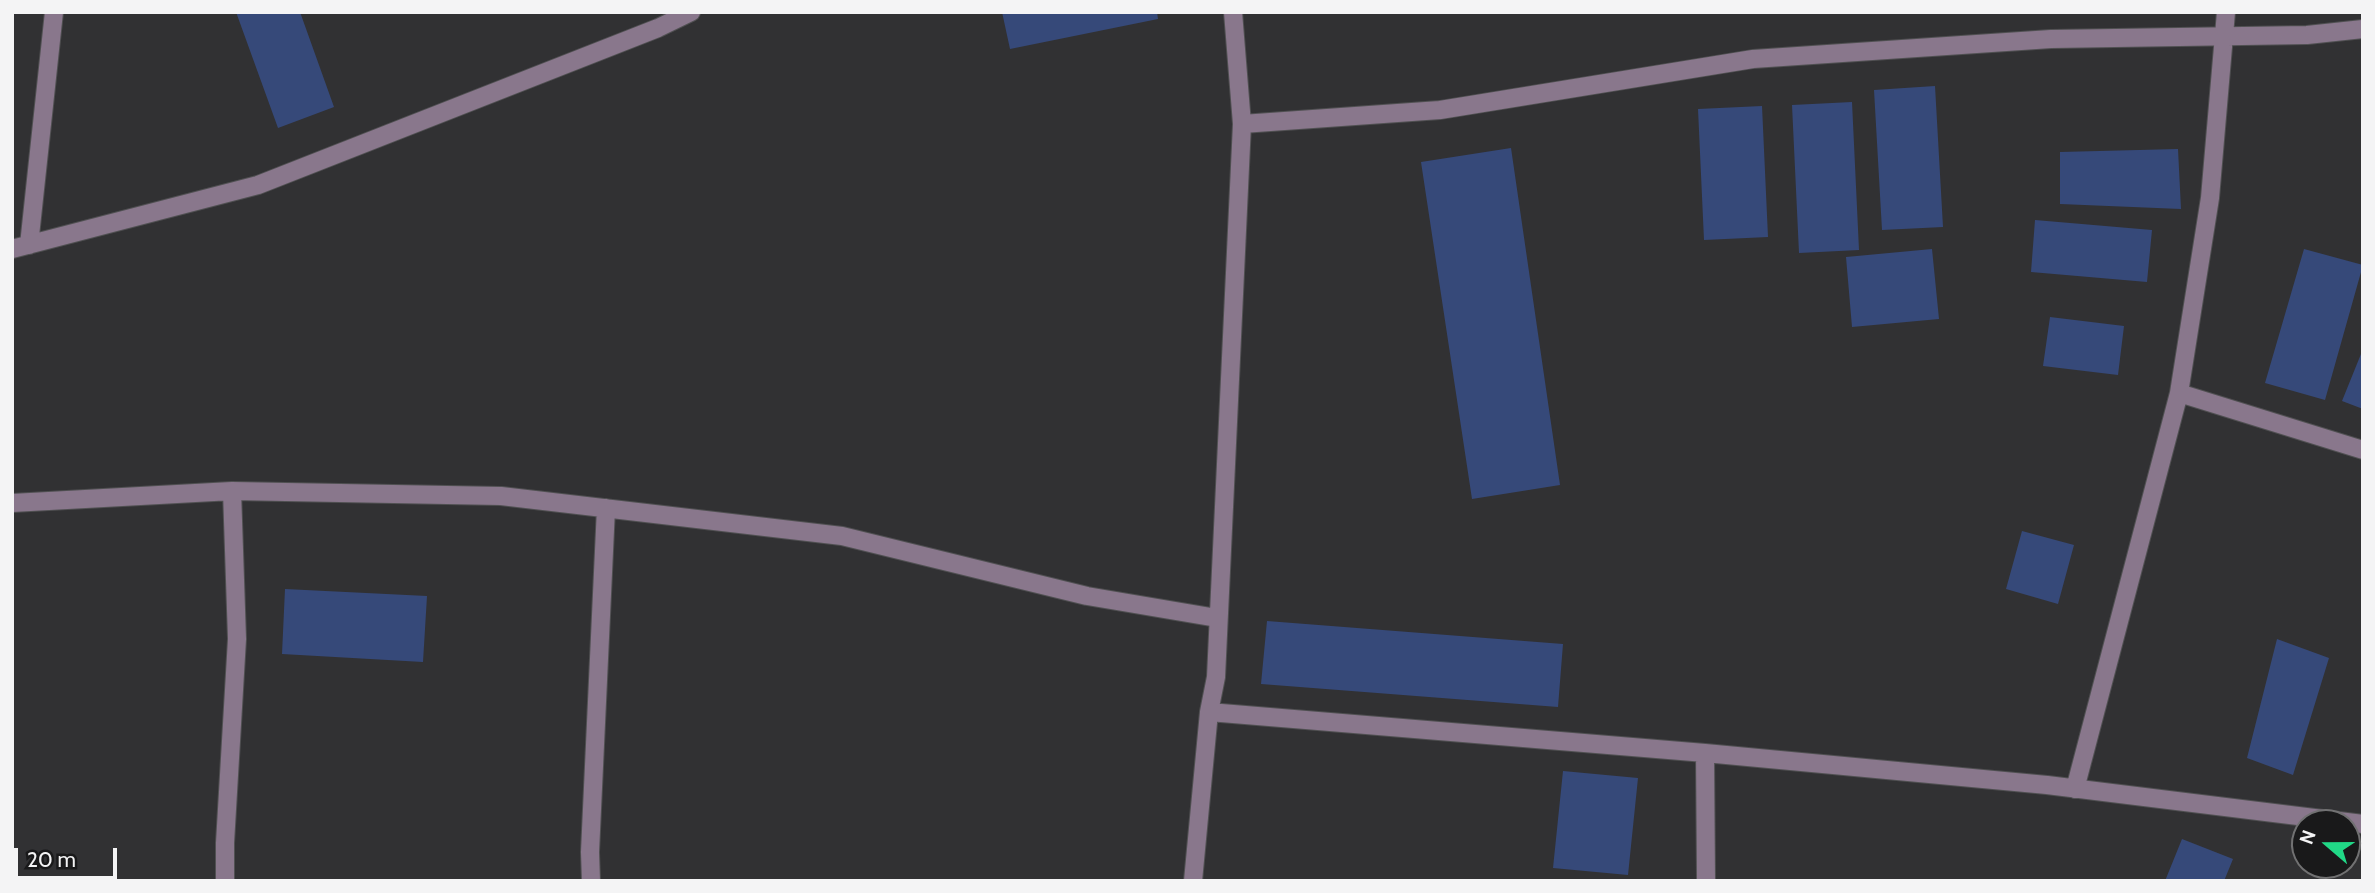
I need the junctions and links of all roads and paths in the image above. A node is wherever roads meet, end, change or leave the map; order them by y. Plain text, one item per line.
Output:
1 (54, 12) edge
2 (691, 12) edge
3 (1233, 12) edge
4 (2226, 12) edge
5 (2363, 29) edge
6 (2225, 36) junction
7 (1242, 124) junction
8 (20, 247) edge
9 (2179, 393) junction
10 (2363, 450) edge
11 (232, 491) junction
12 (12, 503) edge
13 (606, 508) junction
14 (1217, 618) junction
15 (1209, 712) junction
16 (1705, 753) junction
17 (2075, 789) junction
18 (2363, 824) edge
19 (225, 881) edge
20 (591, 881) edge
21 (1192, 881) edge
22 (1706, 881) edge

1 - 8 street
2 - 8 street
3 - 7 street
4 - 6 street
5 - 6 street
6 - 7 street
6 - 9 street
7 - 14 street
9 - 10 street
9 - 17 street
11 - 12 street
11 - 13 street
11 - 19 street
13 - 14 street
13 - 20 street
14 - 15 street
15 - 16 street
15 - 21 street
16 - 17 street
16 - 22 street
17 - 18 street

